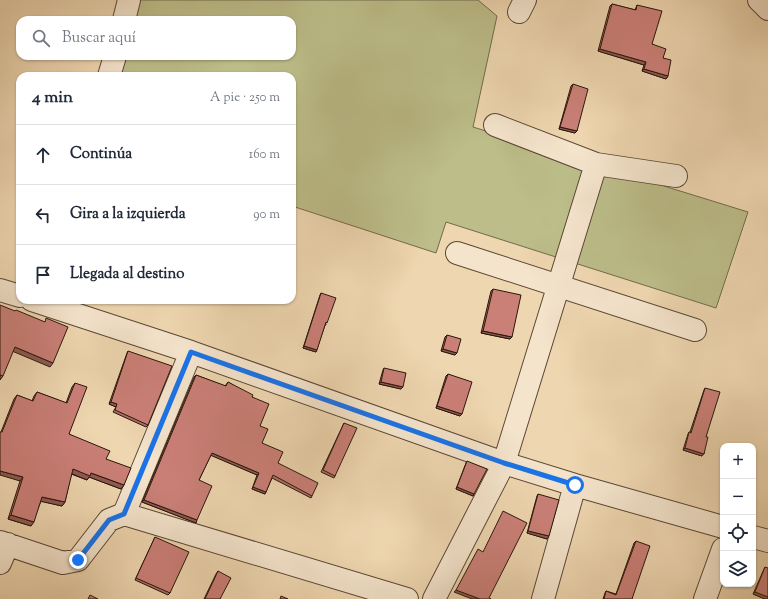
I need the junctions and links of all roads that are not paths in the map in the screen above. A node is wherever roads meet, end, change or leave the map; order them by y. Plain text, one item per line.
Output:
1 (129, 0) edge
2 (760, 0) edge
3 (768, 9) edge
4 (125, 16) edge
5 (114, 60) edge
6 (111, 72) edge
7 (495, 125) dead end
8 (596, 164) junction
9 (676, 176) dead end
10 (457, 253) dead end
11 (558, 285) junction
12 (0, 290) edge
13 (16, 295) edge
14 (50, 304) edge
15 (695, 330) dead end
16 (191, 352) junction
17 (504, 463) junction
18 (575, 485) junction
19 (124, 514) junction
20 (720, 526) edge
21 (756, 537) edge
22 (768, 541) edge
23 (3, 550) edge
24 (722, 551) edge
25 (407, 599) edge
26 (434, 599) edge
27 (543, 599) edge
28 (705, 599) edge

1 - 4 street
2 - 3 street
5 - 6 street
7 - 8 street
8 - 9 street
8 - 11 street
10 - 11 street
11 - 15 street
11 - 17 street
12 - 13 street
14 - 16 street
16 - 17 street
16 - 19 street
17 - 18 street
17 - 26 street
18 - 20 street
18 - 27 street
19 - 23 street
19 - 25 street
21 - 22 street
24 - 28 street

